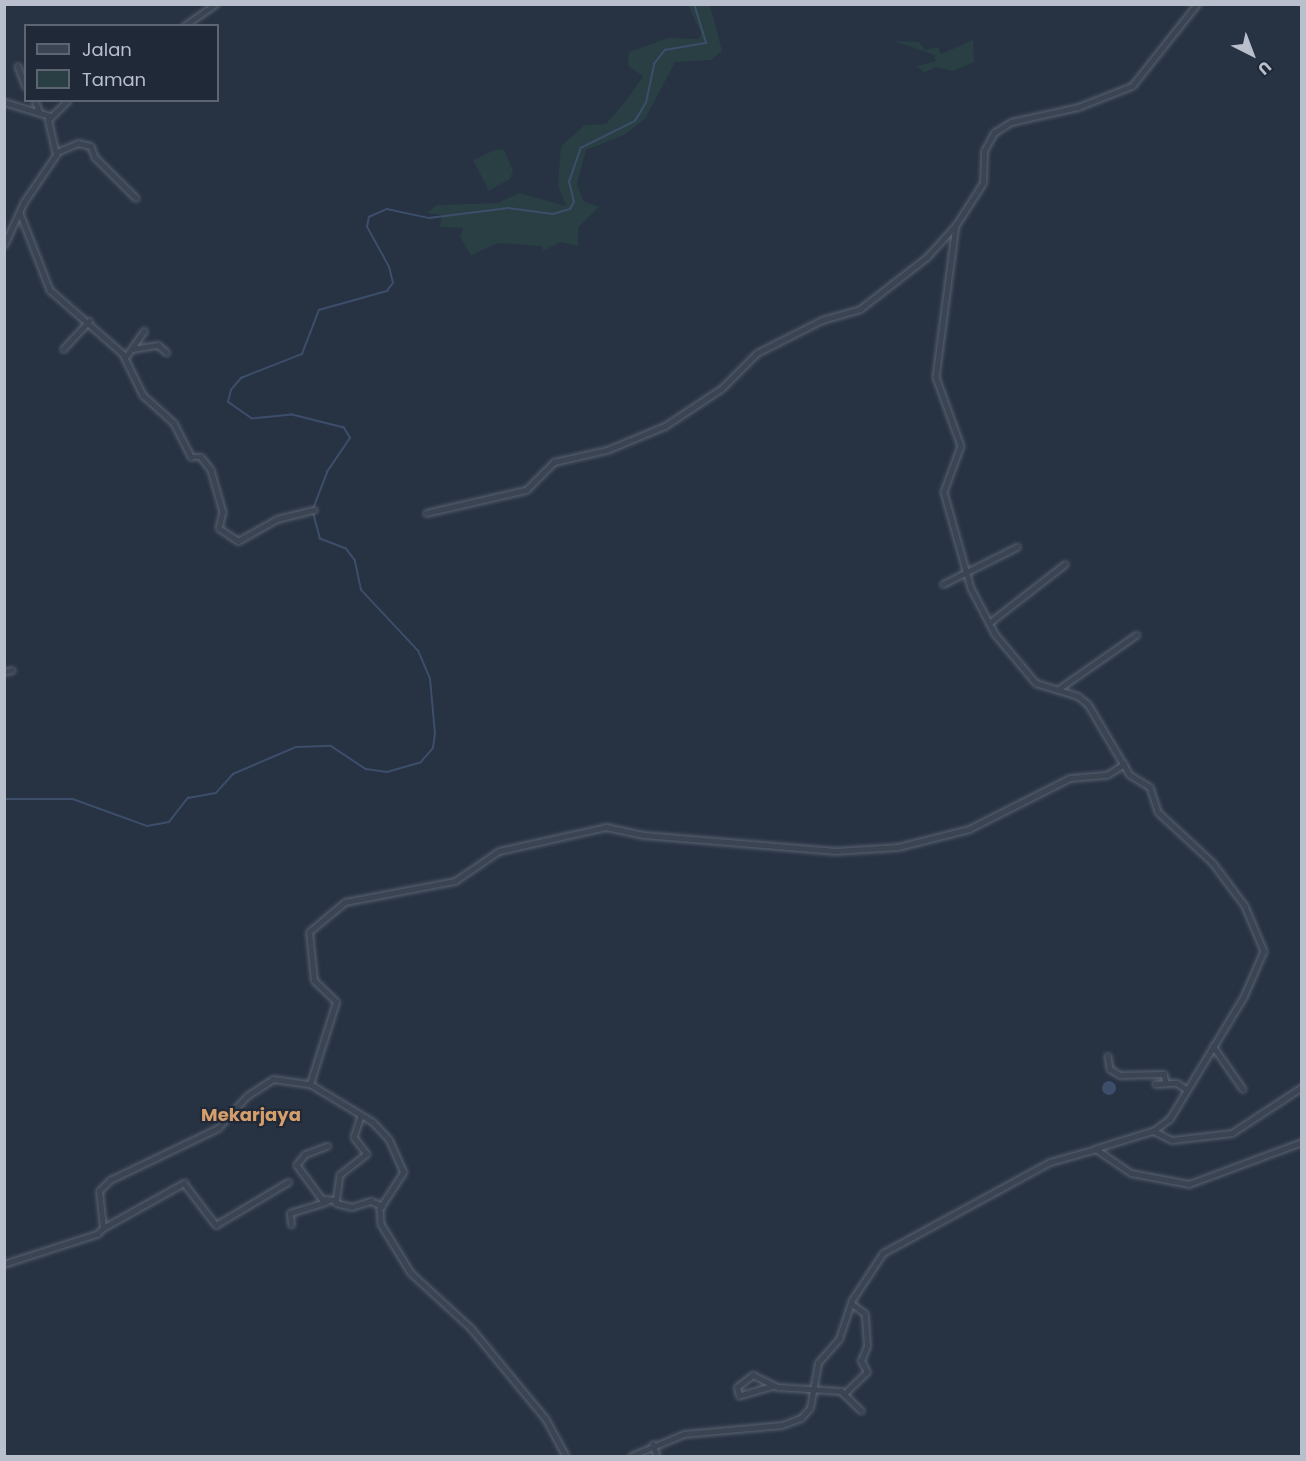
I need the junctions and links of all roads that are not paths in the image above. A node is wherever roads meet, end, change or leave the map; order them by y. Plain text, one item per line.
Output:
1 (216, 4) edge
2 (1197, 4) edge
3 (187, 24) edge
4 (18, 66) dead end
5 (24, 82) edge
6 (4, 102) edge
7 (36, 102) edge
8 (66, 102) edge
9 (40, 114) junction
10 (50, 116) junction
11 (57, 152) junction
12 (136, 198) dead end
13 (20, 213) junction
14 (956, 225) junction
15 (4, 245) edge
16 (89, 323) junction
17 (144, 331) dead end
18 (132, 349) junction
19 (63, 350) dead end
20 (166, 352) dead end
21 (126, 357) junction
22 (314, 510) dead end
23 (426, 513) dead end
24 (1017, 547) dead end
25 (1065, 564) dead end
26 (966, 573) junction
27 (943, 584) dead end
28 (989, 623) junction
29 (1136, 636) dead end
30 (12, 670) dead end
31 (4, 672) edge
32 (1059, 688) junction
33 (1124, 764) junction
34 (1213, 1046) junction
35 (1108, 1056) dead end
36 (1167, 1083) junction
37 (310, 1084) junction
38 (1155, 1084) dead end
39 (1302, 1087) edge
40 (1186, 1089) junction
41 (1243, 1089) dead end
42 (361, 1116) junction
43 (1154, 1131) junction
44 (1302, 1142) edge
45 (328, 1146) dead end
46 (1096, 1149) junction
47 (288, 1182) dead end
48 (336, 1200) junction
49 (326, 1202) junction
50 (382, 1206) junction
51 (291, 1225) dead end
52 (103, 1228) junction
53 (4, 1264) edge
54 (851, 1304) junction
55 (774, 1386) junction
56 (813, 1392) junction
57 (845, 1393) junction
58 (861, 1410) dead end
59 (652, 1444) junction
60 (566, 1456) edge
61 (631, 1456) edge
62 (657, 1456) edge

1 - 3 street
2 - 14 street
4 - 5 street
6 - 9 street
7 - 9 street
8 - 10 street
9 - 10 street
10 - 11 street
11 - 12 street
11 - 13 street
13 - 15 street
13 - 16 street
14 - 23 street
14 - 26 street
16 - 19 street
16 - 21 street
17 - 18 street
18 - 20 street
18 - 21 street
21 - 22 street
24 - 26 street
25 - 28 street
26 - 27 street
26 - 28 street
28 - 32 street
29 - 32 street
30 - 31 street
32 - 33 street
33 - 34 street
33 - 37 street
34 - 40 street
34 - 41 street
35 - 36 street
36 - 38 street
36 - 40 street
37 - 42 street
37 - 52 street
39 - 43 street
40 - 43 street
42 - 48 street
42 - 50 street
43 - 46 street
44 - 46 street
45 - 49 street
46 - 54 street
47 - 52 street
48 - 49 street
48 - 50 street
49 - 51 street
50 - 60 street
52 - 53 street
54 - 56 street
54 - 57 street
55 - 55 street
55 - 56 street
56 - 57 street
56 - 59 street
57 - 58 street
59 - 61 street
59 - 62 street

